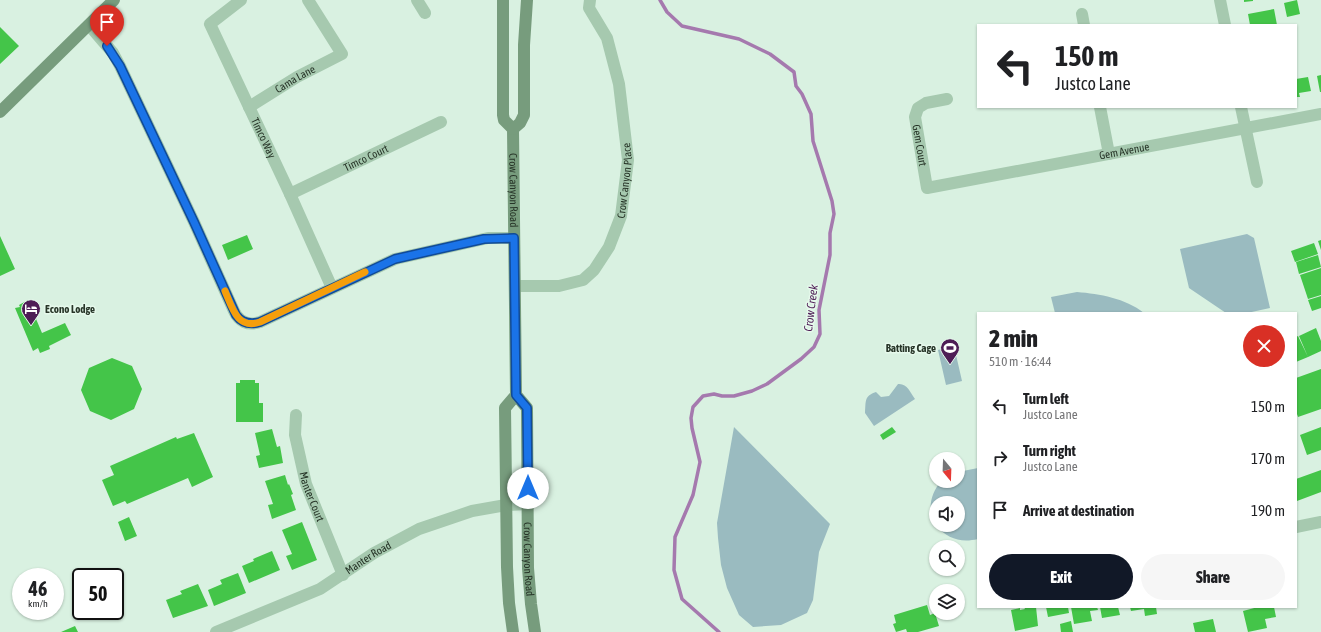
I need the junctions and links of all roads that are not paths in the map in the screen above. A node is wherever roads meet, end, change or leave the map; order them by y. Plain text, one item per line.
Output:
1 (114, 0) edge
2 (241, 0) edge
3 (308, 0) edge
4 (417, 0) edge
5 (503, 0) edge
6 (527, 0) edge
7 (1220, 0) edge
8 (589, 4) edge
9 (425, 13) dead end
10 (1225, 24) edge
11 (89, 25) junction
12 (947, 99) dead end
13 (249, 107) junction
14 (1100, 108) edge
15 (1241, 108) edge
16 (0, 112) edge
17 (1321, 114) edge
18 (441, 122) dead end
19 (1245, 128) junction
20 (514, 129) junction
21 (1109, 154) junction
22 (1257, 182) dead end
23 (927, 188) joint
24 (290, 194) junction
25 (514, 238) junction
26 (515, 286) junction
27 (332, 288) junction
28 (516, 395) junction
29 (296, 415) dead end
30 (528, 504) junction
31 (506, 505) junction
32 (1321, 522) edge
33 (1297, 527) edge
34 (343, 575) junction
35 (216, 632) edge
36 (513, 632) edge
37 (535, 632) edge

1 - 11 main road
2 - 13 street, Timco Way
3 - 13 street, Cama Lane
4 - 9 street
5 - 20 main road
6 - 20 main road
7 - 10 street
8 - 26 street, Crow Canyon Place
11 - 16 main road
11 - 27 street
12 - 23 street, Gem Court
13 - 24 street, Timco Way
14 - 21 street
15 - 19 street
17 - 19 street, Gem Avenue
18 - 24 street, Timco Court
19 - 21 street, Gem Avenue
19 - 22 street
20 - 25 main road, Crow Canyon Road
21 - 23 street, Gem Avenue
24 - 27 street, Timco Way
25 - 26 main road, Crow Canyon Road
25 - 27 street
26 - 28 main road, Crow Canyon Road
28 - 30 main road, Crow Canyon Road
28 - 31 main road, Crow Canyon Road
29 - 34 street, Manter Court
30 - 31 street, Manter Road
30 - 37 main road, Crow Canyon Road
31 - 34 street, Manter Road
31 - 36 main road, Crow Canyon Road
32 - 33 street
34 - 35 street, Manter Road

